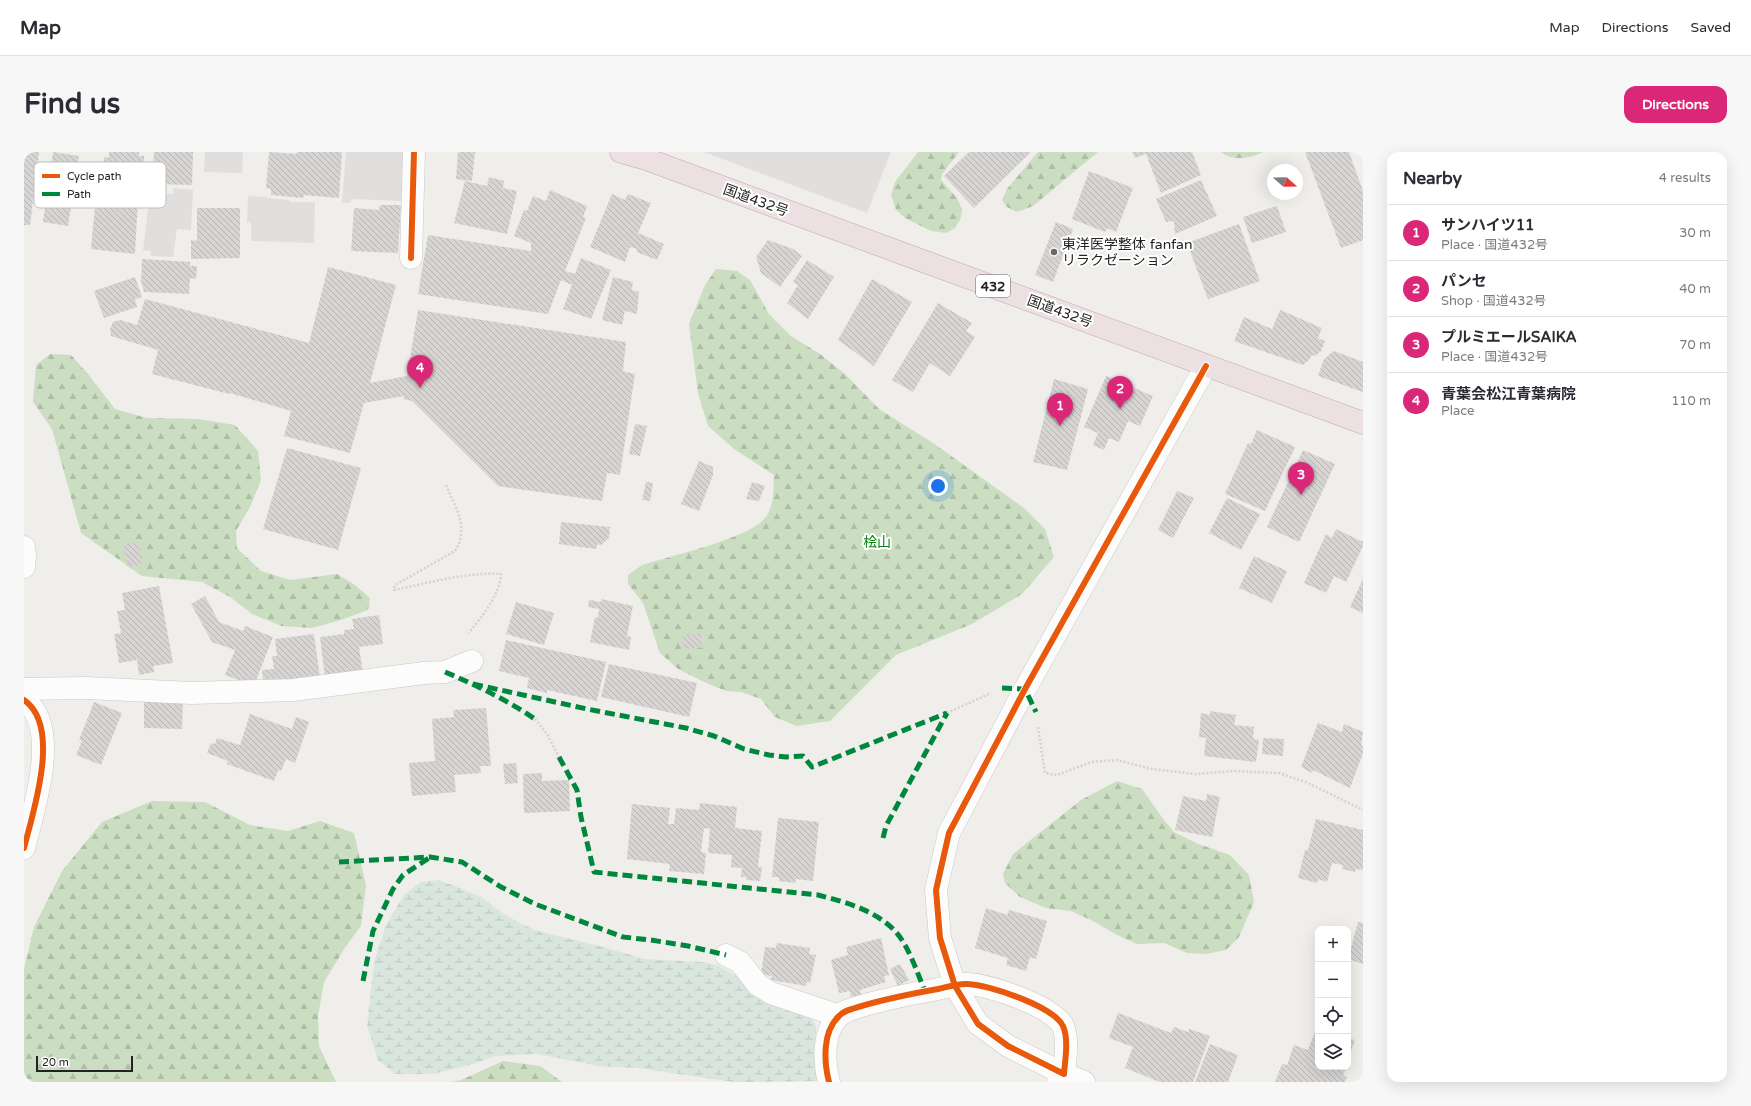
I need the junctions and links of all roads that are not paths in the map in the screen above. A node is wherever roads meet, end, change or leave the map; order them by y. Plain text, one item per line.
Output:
1 (414, 152) edge
2 (621, 152) edge
3 (411, 258) dead end
4 (1206, 366) junction
5 (1363, 423) edge
6 (24, 547) edge
7 (24, 567) edge
8 (472, 661) dead end
9 (24, 689) edge
10 (24, 700) edge
11 (24, 848) edge
12 (726, 955) dead end
13 (955, 986) junction
14 (839, 1016) junction
15 (1061, 1078) edge
16 (829, 1082) edge
17 (1084, 1082) edge

1 - 3 street
2 - 4 highway, 国道432号 / 432
4 - 5 highway, 国道432号 / 432
4 - 13 street
6 - 7 street
8 - 9 street
10 - 11 street
12 - 14 street
13 - 14 street
13 - 15 street
13 - 15 street
14 - 16 street
15 - 17 street

